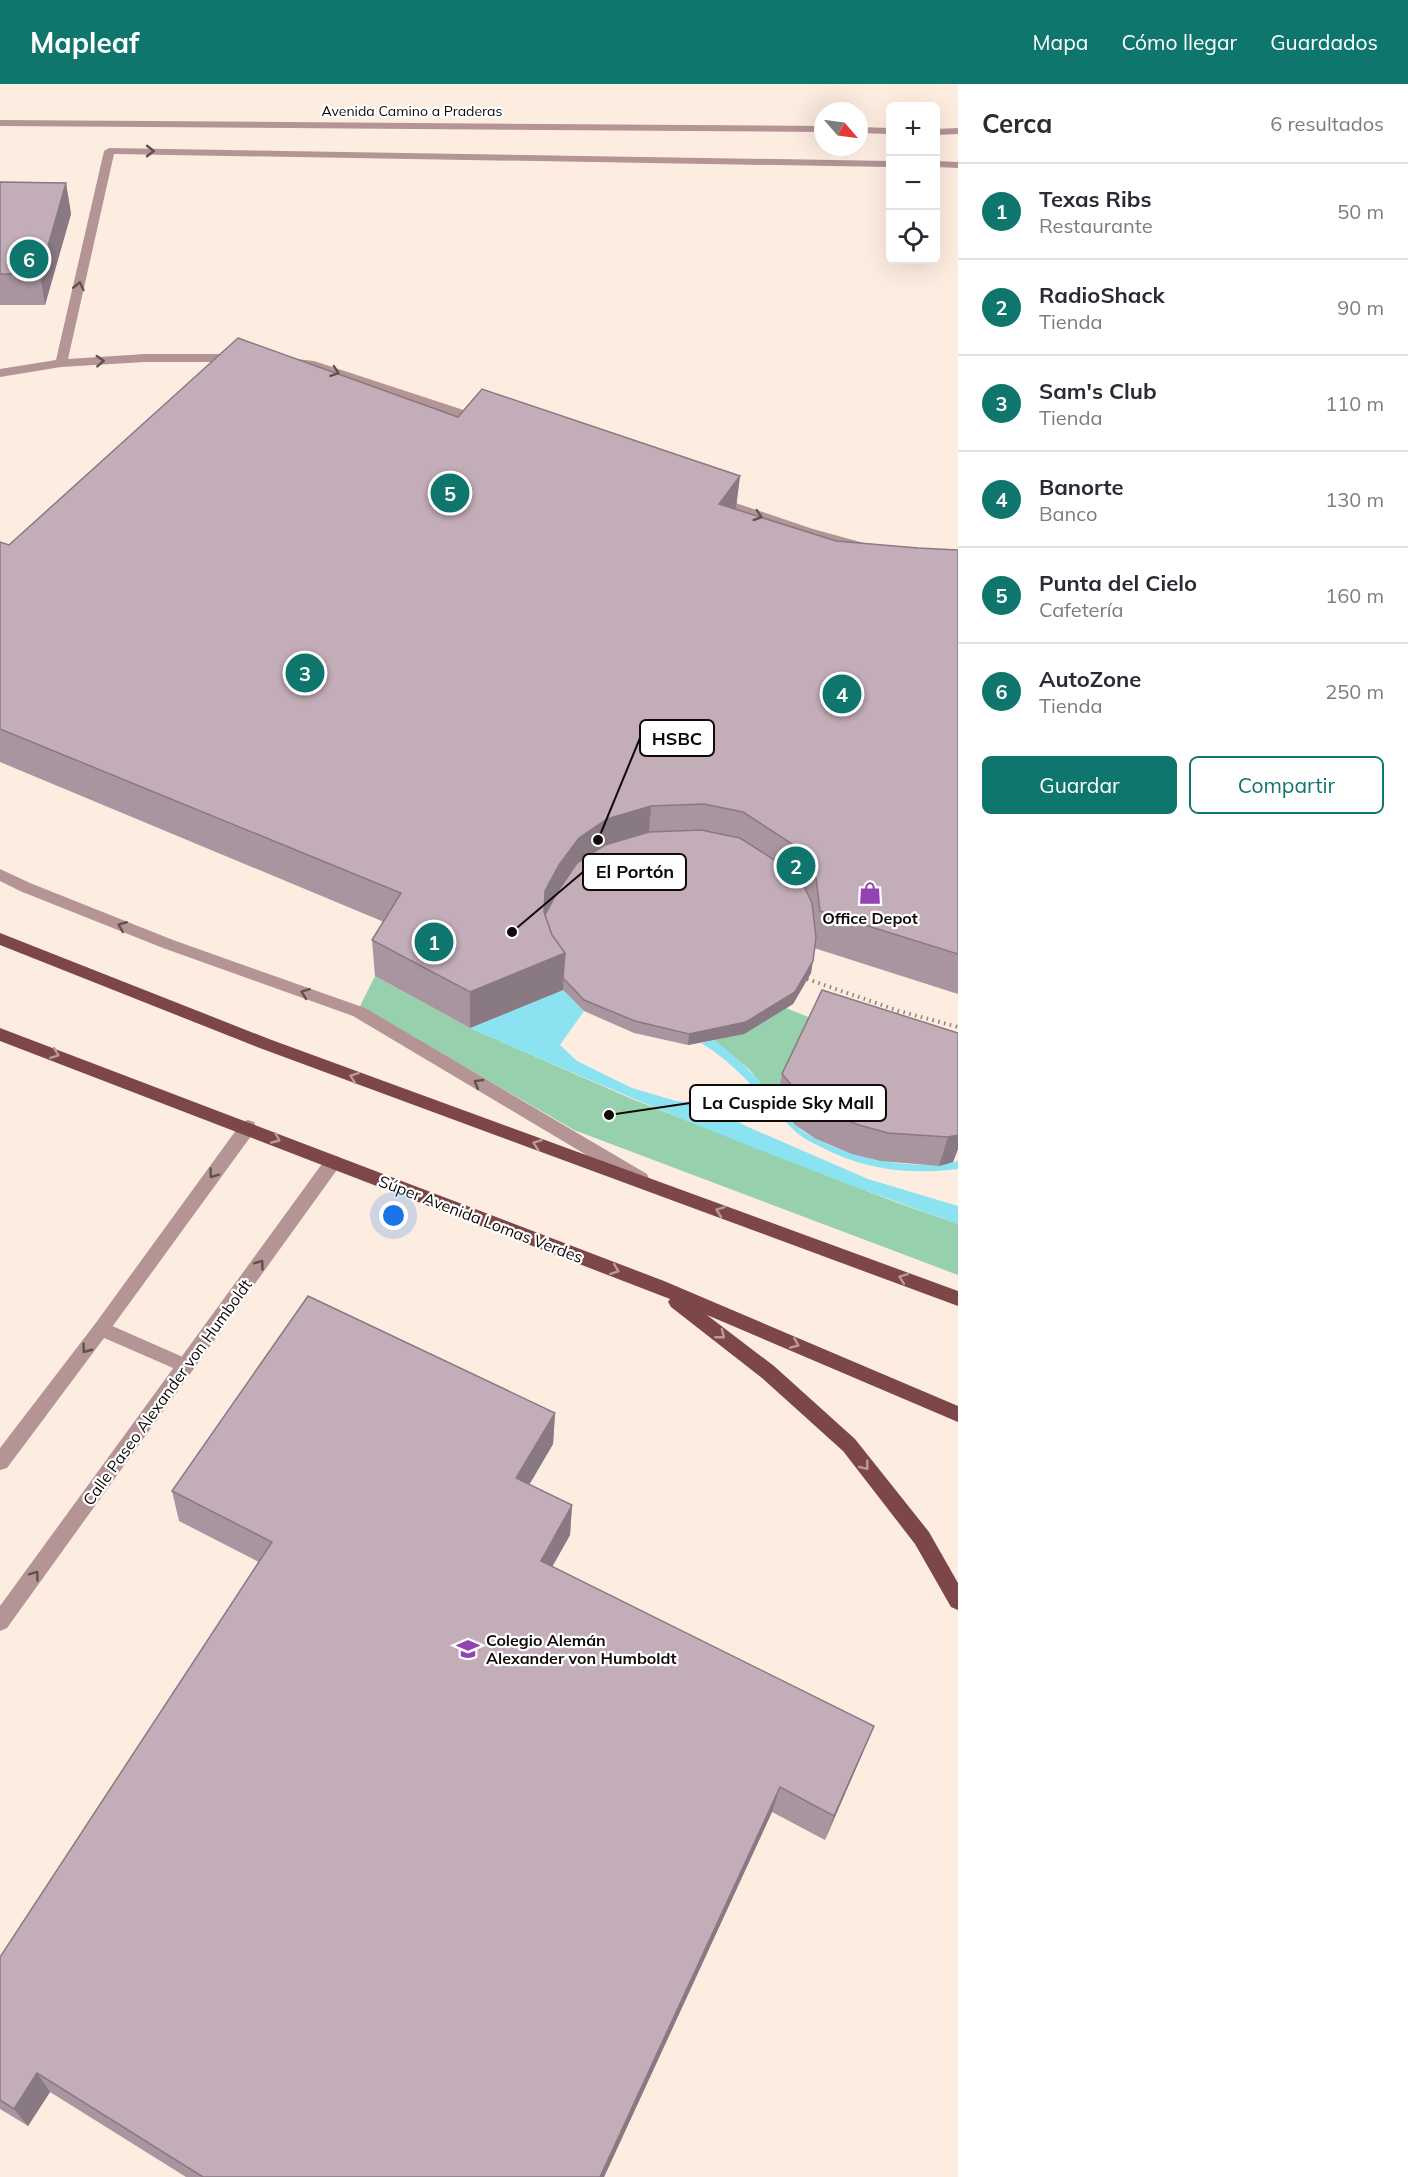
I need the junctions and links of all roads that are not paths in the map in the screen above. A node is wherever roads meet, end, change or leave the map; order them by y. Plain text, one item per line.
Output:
1 (0, 123) edge
2 (814, 129) edge
3 (868, 130) edge
4 (886, 131) edge
5 (958, 131) edge
6 (940, 132) edge
7 (886, 164) edge
8 (940, 164) edge
9 (958, 165) edge
10 (252, 359) edge
11 (275, 361) edge
12 (61, 363) junction
13 (0, 373) edge
14 (491, 424) edge
15 (700, 495) edge
16 (868, 548) edge
17 (0, 874) edge
18 (0, 939) edge
19 (0, 1034) edge
20 (248, 1127) junction
21 (333, 1162) junction
22 (655, 1187) junction
23 (658, 1286) junction
24 (958, 1299) edge
25 (101, 1329) junction
26 (186, 1366) junction
27 (958, 1414) edge
28 (0, 1462) edge
29 (958, 1601) edge
30 (0, 1622) edge

1 - 2 street, Avenida Camino a Praderas
3 - 4 street
5 - 6 street
12 -> 7 street
8 - 9 street
12 -> 10 street
11 -> 14 street
12 - 13 street
15 -> 16 street
22 -> 17 street
22 -> 18 main road
19 -> 20 main road, Súper Avenida Lomas Verdes
20 -> 21 main road, Súper Avenida Lomas Verdes
20 -> 25 street
21 -> 23 main road, Súper Avenida Lomas Verdes
26 -> 21 street, Calle Paseo Alexander von Humboldt
24 -> 22 main road
23 -> 27 main road, Súper Avenida Lomas Verdes
23 -> 29 main road
25 - 26 street
25 -> 28 street
30 -> 26 street, Calle Paseo Alexander von Humboldt

